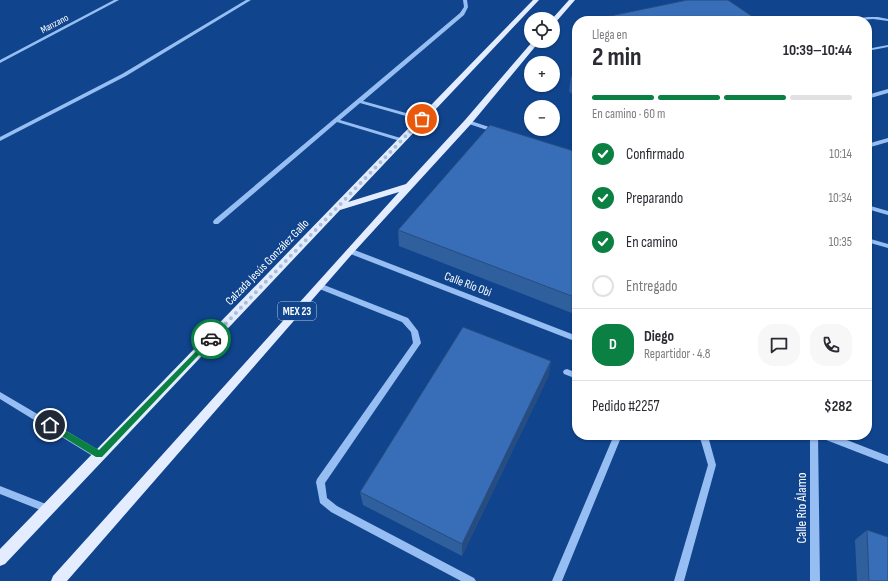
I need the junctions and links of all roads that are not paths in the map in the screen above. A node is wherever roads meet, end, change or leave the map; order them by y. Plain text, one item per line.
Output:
1 (116, 0) edge
2 (248, 0) edge
3 (465, 0) edge
4 (536, 0) edge
5 (572, 0) edge
6 (560, 14) edge
7 (872, 18) edge
8 (888, 20) edge
9 (888, 46) edge
10 (531, 48) edge
11 (872, 49) edge
12 (0, 62) edge
13 (888, 91) edge
14 (872, 96) edge
15 (358, 100) junction
16 (422, 119) junction
17 (336, 120) junction
18 (468, 122) junction
19 (504, 133) edge
20 (0, 139) edge
21 (402, 140) junction
22 (888, 140) edge
23 (872, 145) edge
24 (410, 186) junction
25 (872, 208) edge
26 (336, 209) junction
27 (888, 213) edge
28 (216, 222) dead end
29 (872, 241) edge
30 (888, 246) edge
31 (350, 252) junction
32 (319, 286) junction
33 (572, 337) edge
34 (566, 372) dead end
35 (572, 374) edge
36 (0, 395) edge
37 (616, 440) edge
38 (705, 440) edge
39 (814, 440) edge
40 (837, 440) edge
41 (99, 455) junction
42 (888, 460) edge
43 (0, 490) edge
44 (48, 509) junction
45 (0, 559) edge
46 (58, 581) edge
47 (471, 581) edge
48 (558, 581) edge
49 (679, 581) edge
50 (815, 581) edge

1 - 12 street, Manzano
2 - 20 street
3 - 15 street
4 - 16 main road, Calzada Jesús González Gallo
5 - 6 main road
7 - 8 street
9 - 11 street
10 - 18 main road, MEX 23
13 - 14 street
15 - 16 street
15 - 17 street
16 - 21 main road, Calzada Jesús González Gallo
17 - 21 street
17 - 28 street
18 - 19 street
18 - 24 main road, MEX 23
21 - 26 main road, Calzada Jesús González Gallo
22 - 23 street
24 - 26 main road
24 - 31 main road, MEX 23
25 - 27 street
26 - 41 main road, Calzada Jesús González Gallo
29 - 30 street
31 - 32 main road, MEX 23
31 - 33 street, Calle Río Obi
32 - 46 main road, MEX 23
32 - 47 street
34 - 35 street
36 - 41 street
37 - 48 street
38 - 49 street
39 - 50 street, Calle Río Álamo
40 - 42 street
41 - 44 main road, Calzada Jesús González Gallo
43 - 44 street
44 - 45 main road, Calzada Jesús González Gallo

